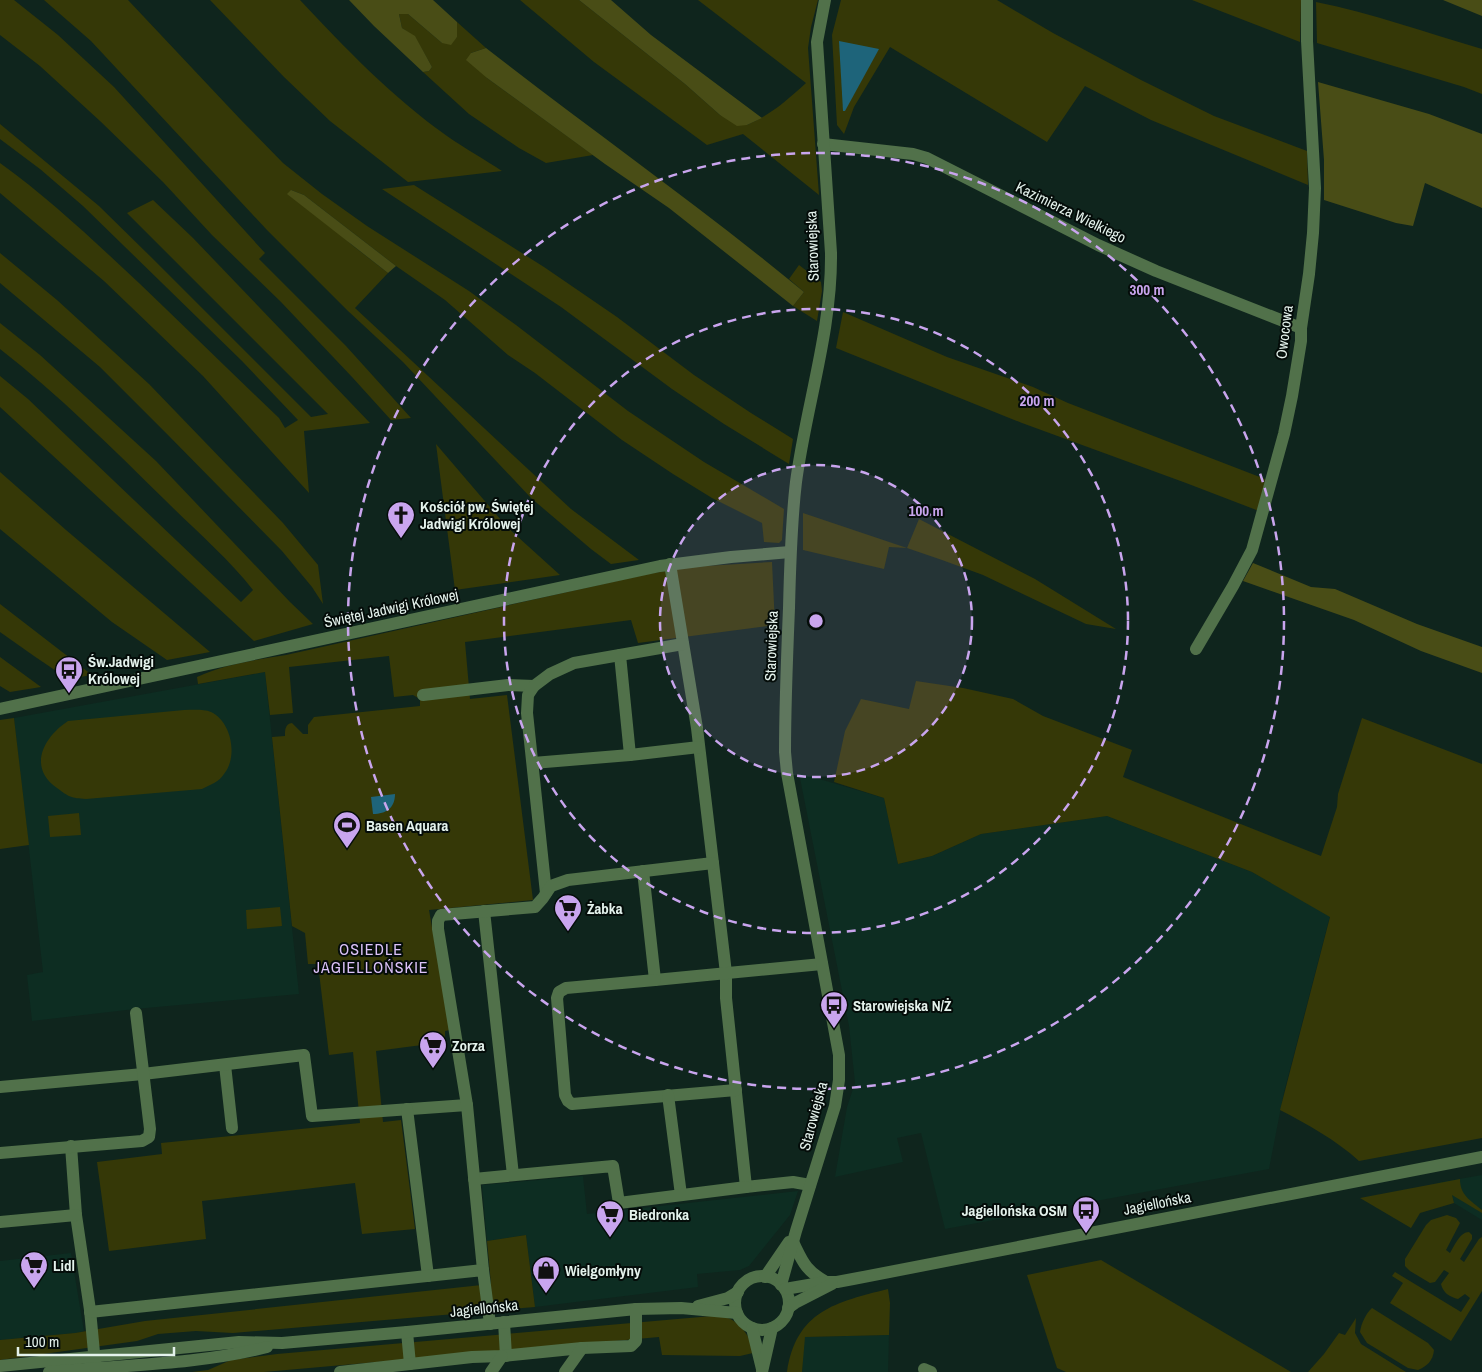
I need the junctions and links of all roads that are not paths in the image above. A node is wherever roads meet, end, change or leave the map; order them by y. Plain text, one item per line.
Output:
1 (826, 0) edge
2 (1307, 0) edge
3 (823, 144) junction
4 (1301, 328) junction
5 (790, 552) junction
6 (670, 564) junction
7 (683, 644) junction
8 (1196, 649) dead end
9 (620, 655) junction
10 (534, 686) junction
11 (423, 695) dead end
12 (0, 709) edge
13 (699, 747) junction
14 (630, 755) junction
15 (533, 763) junction
16 (713, 863) junction
17 (643, 871) junction
18 (546, 893) junction
19 (484, 911) junction
20 (822, 964) junction
21 (726, 974) junction
22 (655, 980) junction
23 (136, 1014) dead end
24 (225, 1065) junction
25 (143, 1074) junction
26 (0, 1087) edge
27 (736, 1090) junction
28 (668, 1096) junction
29 (467, 1104) junction
30 (407, 1108) junction
31 (232, 1128) dead end
32 (71, 1146) junction
33 (0, 1153) edge
34 (1482, 1157) edge
35 (513, 1175) junction
36 (474, 1179) junction
37 (810, 1185) junction
38 (746, 1187) junction
39 (681, 1195) junction
40 (76, 1215) junction
41 (0, 1222) edge
42 (794, 1236) junction
43 (483, 1270) junction
44 (428, 1276) junction
45 (765, 1277) junction
46 (832, 1282) junction
47 (783, 1287) junction
48 (738, 1292) junction
49 (690, 1308) junction
50 (788, 1308) junction
51 (636, 1310) junction
52 (90, 1312) junction
53 (737, 1313) junction
54 (504, 1322) junction
55 (490, 1324) junction
56 (752, 1328) junction
57 (772, 1328) junction
58 (407, 1332) junction
59 (582, 1348) junction
60 (504, 1356) junction
61 (95, 1362) junction
62 (410, 1364) junction
63 (0, 1366) edge
64 (378, 1370) edge
65 (762, 1370) edge
66 (49, 1372) edge
67 (340, 1372) edge
68 (491, 1372) edge
69 (565, 1372) edge

1 - 3 street, Starowiejska
2 - 4 street, Owocowa
3 - 4 street, Kazimierza Wielkiego
3 - 5 street, Starowiejska
4 - 8 street, Owocowa
5 - 6 street, Świętej Jadwigi Królowej
5 - 20 street, Starowiejska
6 - 7 street
6 - 12 street, Świętej Jadwigi Królowej
7 - 9 street
7 - 13 street
9 - 10 street
9 - 14 street
10 - 11 street
10 - 15 street
13 - 14 street
13 - 16 street
14 - 15 street
15 - 18 street
16 - 17 street
16 - 21 street
17 - 18 street
17 - 22 street
18 - 19 street
19 - 29 street
19 - 35 street
20 - 21 street
20 - 37 street, Starowiejska
21 - 22 street
21 - 27 street
22 - 28 street
23 - 25 street
24 - 25 street
24 - 30 street
24 - 31 street
25 - 26 street
25 - 32 street
27 - 28 street
27 - 38 street
28 - 39 street
29 - 30 street
29 - 36 street
30 - 44 street
32 - 33 street
32 - 40 street
34 - 46 street, Jagiellońska
35 - 36 street
35 - 39 street
36 - 43 street
37 - 38 street
37 - 42 street, Starowiejska
38 - 39 street
40 - 41 street
40 - 52 street
42 - 45 street
42 - 46 street
42 - 47 street, Starowiejska
43 - 44 street
43 - 55 street
44 - 52 street
45 - 47 street
45 - 48 street
46 - 47 street, Jagiellońska
46 - 50 street, Jagiellońska
47 - 50 street
48 - 49 street, Jagiellońska
48 - 53 street
49 - 51 street, Jagiellońska
49 - 53 street, Jagiellońska
50 - 57 street
51 - 54 street, Jagiellońska
51 - 59 street
52 - 61 street
53 - 56 street
54 - 55 street, Jagiellońska
54 - 60 street
55 - 58 street, Jagiellońska
56 - 57 street
56 - 65 street
57 - 65 street
58 - 61 street, Jagiellońska
58 - 62 street
59 - 60 street
59 - 69 street
60 - 62 street
60 - 68 street
61 - 63 street, Jagiellońska
61 - 66 street, Jagiellońska
62 - 64 street
64 - 67 street

